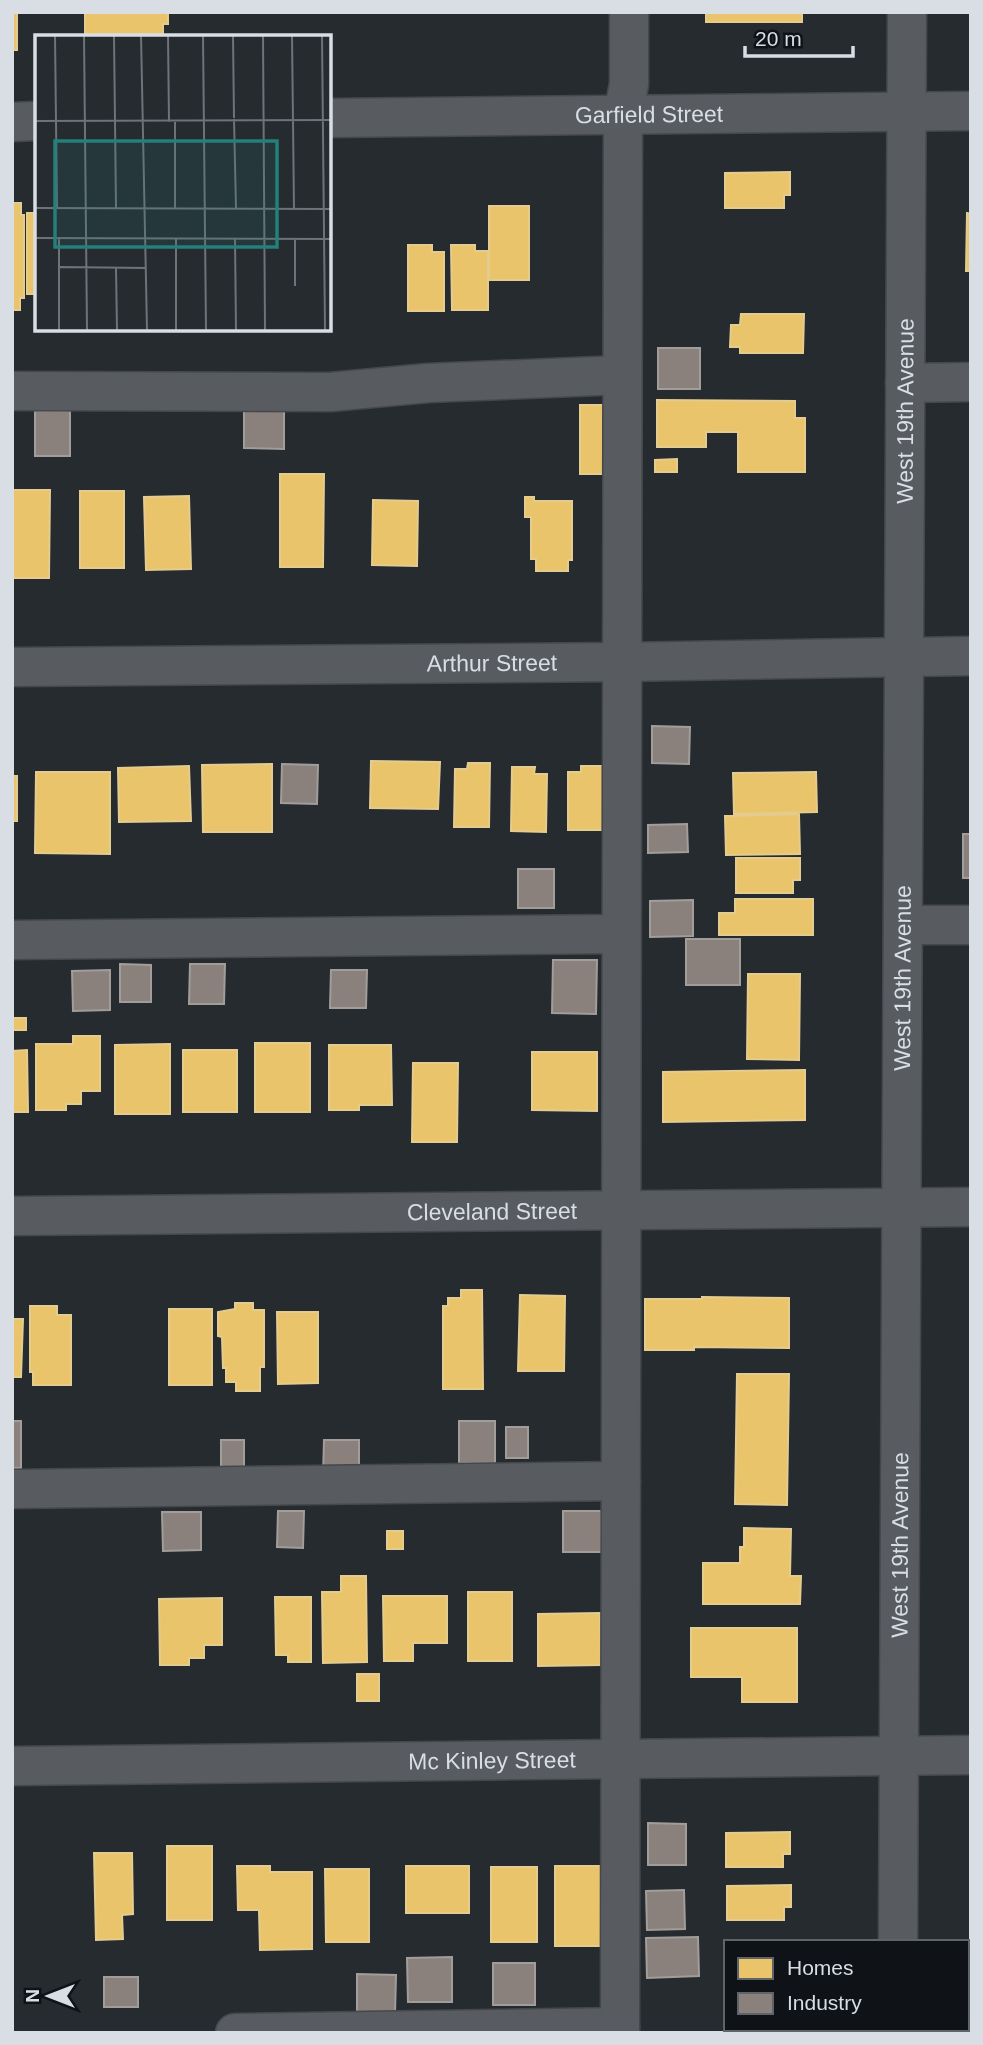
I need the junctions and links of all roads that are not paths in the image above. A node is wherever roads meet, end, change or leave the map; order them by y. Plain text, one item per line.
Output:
1 (629, 12) edge
2 (907, 12) edge
3 (906, 111) junction
4 (971, 111) edge
5 (623, 115) junction
6 (331, 118) edge
7 (35, 121) edge
8 (12, 122) edge
9 (622, 375) junction
10 (971, 382) edge
11 (905, 383) junction
12 (12, 391) edge
13 (904, 656) junction
14 (971, 656) edge
15 (622, 662) junction
16 (12, 667) edge
17 (903, 925) junction
18 (971, 925) edge
19 (621, 934) junction
20 (12, 940) edge
21 (971, 1207) edge
22 (902, 1208) junction
23 (621, 1210) junction
24 (12, 1216) edge
25 (621, 1481) junction
26 (12, 1489) edge
27 (971, 1755) edge
28 (898, 1756) junction
29 (620, 1759) junction
30 (12, 1766) edge
31 (898, 1940) edge
32 (620, 2030) edge
33 (235, 2033) edge

1 - 5 street
2 - 3 street, West 19th Avenue
3 - 4 street, Garfield Street
3 - 5 street, Garfield Street
3 - 11 street, West 19th Avenue
5 - 6 street, Garfield Street
5 - 9 street
7 - 8 street
9 - 12 street
9 - 15 street
10 - 11 street
11 - 13 street, West 19th Avenue
13 - 14 street, Arthur Street
13 - 15 street, Arthur Street
13 - 17 street, West 19th Avenue
15 - 16 street, Arthur Street
15 - 19 street
17 - 18 street
17 - 22 street, West 19th Avenue
19 - 20 street
19 - 23 street
21 - 22 street, Cleveland Street
22 - 23 street, Cleveland Street
22 - 28 street, West 19th Avenue
23 - 24 street, Cleveland Street
23 - 25 street
25 - 26 street
25 - 29 street
27 - 28 street, Mc Kinley Street
28 - 29 street, Mc Kinley Street
28 - 31 street, West 19th Avenue
29 - 30 street, Mc Kinley Street
29 - 32 street
32 - 33 street

